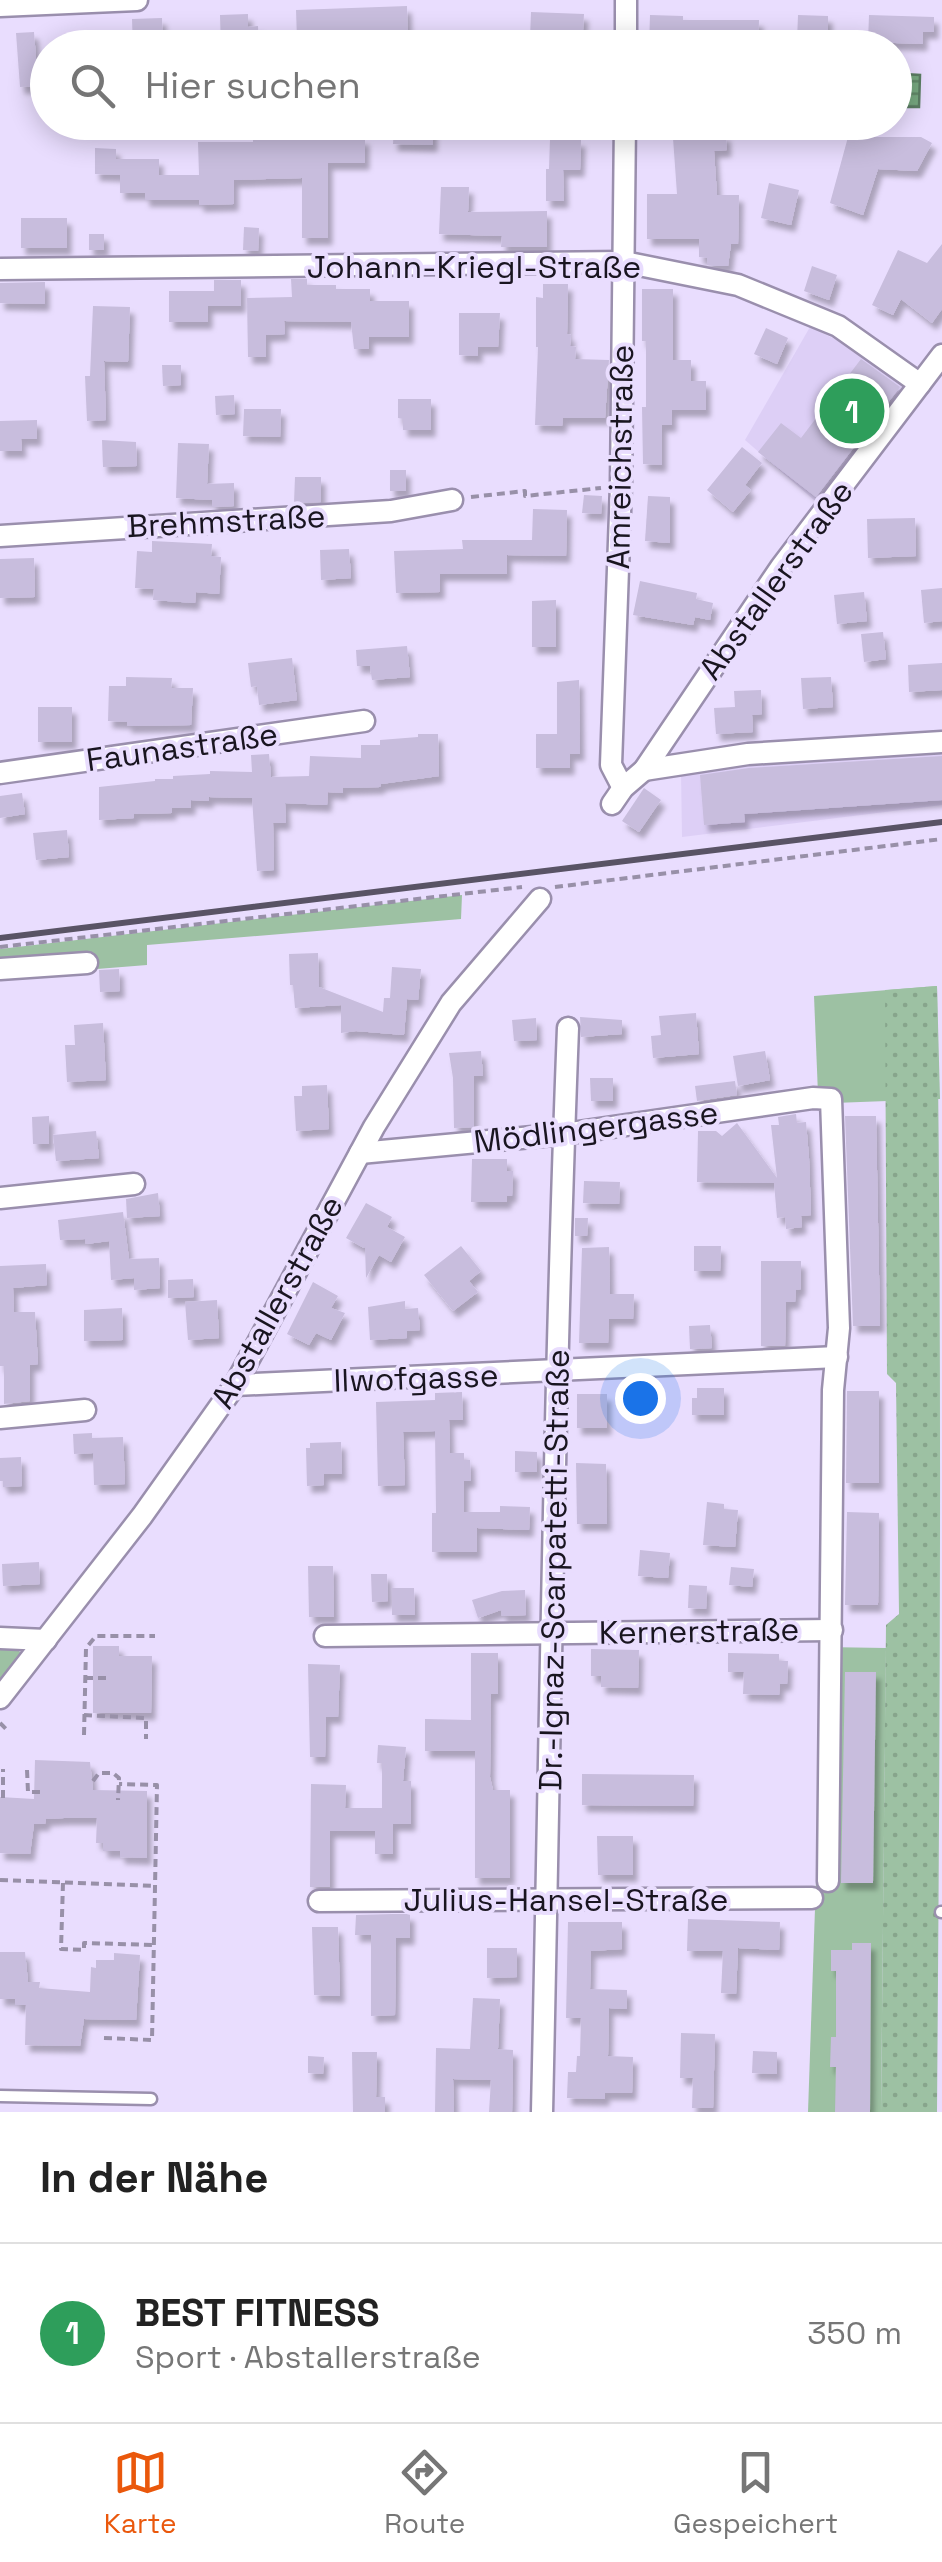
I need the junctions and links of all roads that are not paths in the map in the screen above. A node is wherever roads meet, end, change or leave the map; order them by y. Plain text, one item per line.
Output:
1 (137, 0) edge
2 (626, 0) edge
3 (0, 6) edge
4 (626, 30) edge
5 (625, 140) edge
6 (624, 262) junction
7 (0, 269) edge
8 (942, 355) edge
9 (920, 384) junction
10 (452, 500) road end
11 (0, 536) edge
12 (364, 722) dead end
13 (942, 742) edge
14 (644, 770) junction
15 (0, 773) edge
16 (617, 796) joint
17 (540, 890) road end
18 (87, 963) dead end
19 (0, 969) edge
20 (568, 1028) dead end
21 (564, 1134) junction
22 (360, 1153) junction
23 (134, 1184) dead end
24 (0, 1198) edge
25 (837, 1357) junction
26 (556, 1372) junction
27 (235, 1385) junction
28 (85, 1410) dead end
29 (0, 1418) edge
30 (832, 1630) junction
31 (552, 1632) junction
32 (326, 1636) dead end
33 (0, 1638) edge
34 (46, 1640) junction
35 (0, 1698) edge
36 (828, 1881) dead end
37 (812, 1898) dead end
38 (319, 1900) dead end
39 (547, 1901) junction
40 (0, 2096) edge
41 (151, 2099) dead end
42 (542, 2112) edge

1 - 3 street
2 - 4 street
5 - 6 street, Amreichstraße
6 - 7 street, Johann-Kriegl-Straße
6 - 9 street, Johann-Kriegl-Straße
6 - 16 street, Amreichstraße
8 - 9 street, Abstallerstraße
9 - 14 street, Abstallerstraße
10 - 11 street, Brehmstraße
12 - 15 street, Faunastraße
13 - 14 street
14 - 16 street, Abstallerstraße
17 - 22 street, Abstallerstraße
18 - 19 street
20 - 21 street, Dr.-Ignaz-Scarpatetti-Straße
21 - 22 street, Mödlingergasse
21 - 25 street, Mödlingergasse
21 - 26 street, Dr.-Ignaz-Scarpatetti-Straße
22 - 27 street, Abstallerstraße
23 - 24 street
25 - 26 street, Ilwofgasse
25 - 30 street
26 - 27 street, Ilwofgasse
26 - 31 street, Dr.-Ignaz-Scarpatetti-Straße
27 - 34 street, Abstallerstraße
28 - 29 street
30 - 31 street, Kernerstraße
30 - 36 street
31 - 32 street, Kernerstraße
31 - 39 street, Dr.-Ignaz-Scarpatetti-Straße
33 - 34 street
34 - 35 street, Abstallerstraße
37 - 39 street, Julius-Hansel-Straße
38 - 39 street, Julius-Hansel-Straße
39 - 42 street, Dr.-Ignaz-Scarpatetti-Straße
40 - 41 lane

